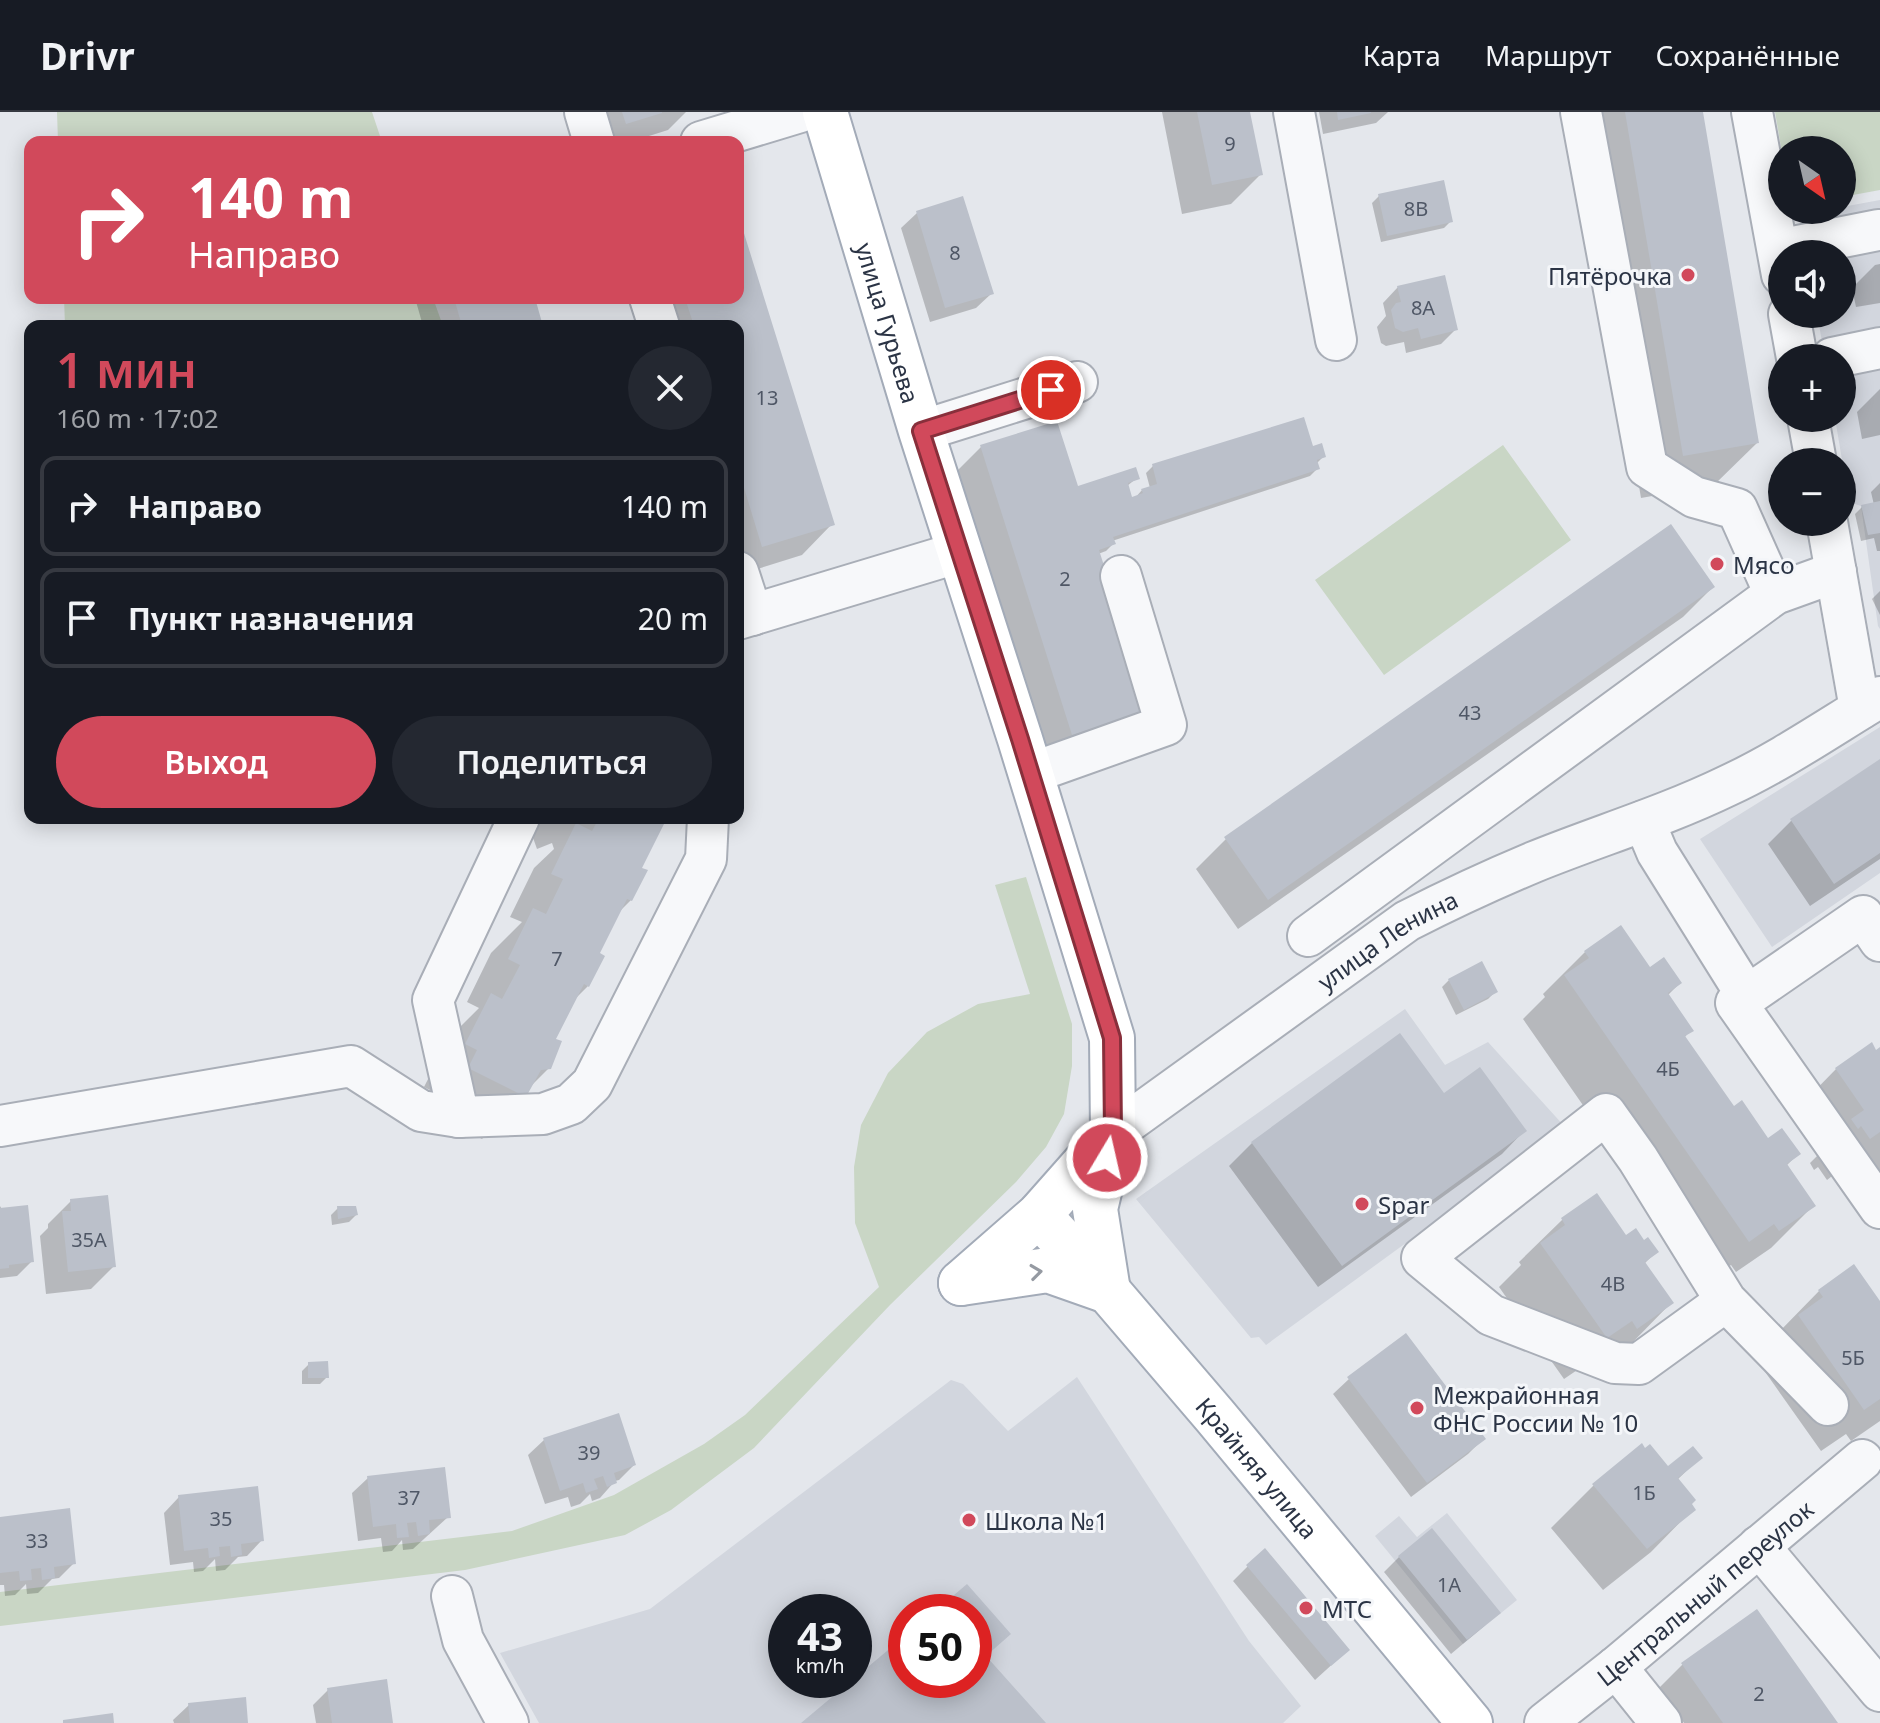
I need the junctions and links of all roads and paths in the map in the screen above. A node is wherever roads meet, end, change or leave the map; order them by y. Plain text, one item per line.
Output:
1 (585, 112) edge
2 (800, 112) edge
3 (825, 112) edge
4 (1294, 112) edge
5 (1581, 112) edge
6 (1752, 112) edge
7 (592, 136) edge
8 (721, 136) edge
9 (1878, 230) dead end
10 (1776, 240) edge
11 (1848, 240) edge
12 (1336, 340) dead end
13 (1880, 348) edge
14 (1856, 353) edge
15 (1077, 382) dead end
16 (921, 431) junction
17 (1830, 536) edge
18 (960, 552) junction
19 (1836, 572) junction
20 (1121, 576) dead end
21 (1775, 594) junction
22 (745, 617) edge
23 (1870, 703) edge
24 (1051, 766) dead end
25 (1644, 821) junction
26 (516, 824) edge
27 (708, 824) edge
28 (1411, 862) junction
29 (1438, 905) junction
30 (1308, 936) dead end
31 (1880, 941) edge
32 (1747, 996) junction
33 (459, 1117) junction
34 (0, 1126) edge
35 (1113, 1133) junction
36 (1880, 1208) edge
37 (1039, 1215) junction
38 (1108, 1291) junction
39 (1726, 1301) junction
40 (1828, 1405) dead end
41 (1862, 1460) dead end
42 (1759, 1546) junction
43 (452, 1596) dead end
44 (1616, 1667) junction
45 (1880, 1691) edge
46 (508, 1723) edge
47 (1470, 1723) edge
48 (1545, 1723) edge
49 (1661, 1723) edge

1 - 7 street
2 - 8 street
3 - 16 main road, улица Гурьева
4 - 12 street
5 - 21 street
6 - 10 street
9 - 11 street
13 - 14 street
15 - 16 street
16 - 18 main road, улица Гурьева
17 - 19 street
18 - 22 street
18 - 35 main road, улица Гурьева
19 - 21 street
19 - 23 street
20 - 24 street
21 - 28 street
23 - 25 street, улица Ленина
25 - 29 street, улица Ленина
25 - 32 street
26 - 33 street
27 - 33 street
28 - 29 street
28 - 30 street
29 - 35 street, улица Ленина
31 - 32 street
32 - 36 street
33 - 34 street
35 - 37 main road, улица Ленина
35 - 38 main road, улица Гурьева
37 - 38 main road, Крайняя улица
37 -> 38 main road, улица Ленина
38 - 47 main road, Крайняя улица
39 - 39 street
39 - 40 street
41 - 42 street, Центральный переулок
42 - 44 street, Центральный переулок
42 - 45 street
43 - 46 street
44 - 48 street, Центральный переулок
44 - 49 street

